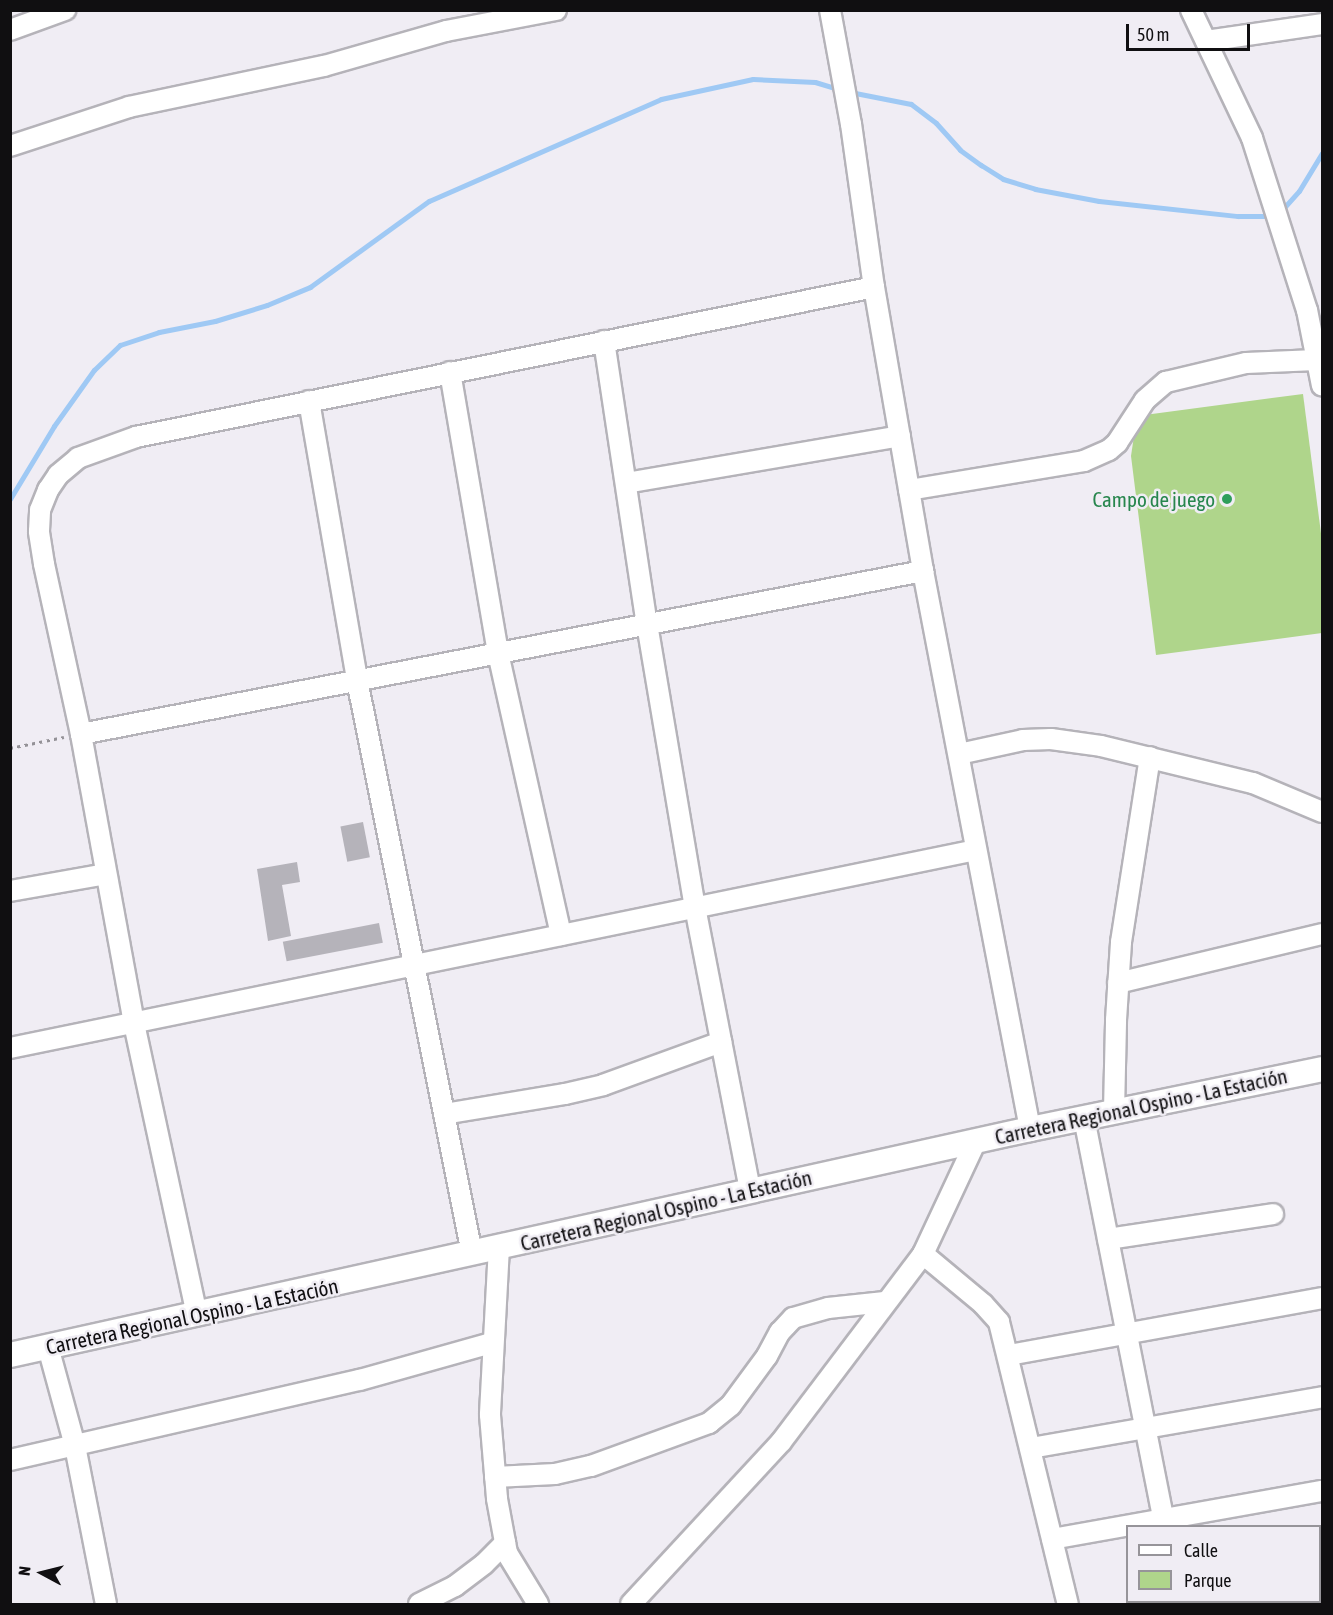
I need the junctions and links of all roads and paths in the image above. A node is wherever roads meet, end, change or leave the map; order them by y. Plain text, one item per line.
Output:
1 (65, 10) edge
2 (556, 10) edge
3 (830, 10) edge
4 (1191, 10) edge
5 (1323, 24) edge
6 (10, 30) edge
7 (1206, 41) junction
8 (10, 147) edge
9 (874, 288) junction
10 (604, 341) junction
11 (1316, 360) junction
12 (450, 372) junction
13 (1323, 386) edge
14 (309, 401) junction
15 (900, 435) junction
16 (626, 483) junction
17 (909, 490) junction
18 (923, 571) junction
19 (647, 624) junction
20 (498, 653) junction
21 (357, 680) junction
22 (81, 734) junction
23 (10, 748) edge
24 (959, 754) junction
25 (1150, 757) junction
26 (1323, 812) edge
27 (976, 850) junction
28 (106, 874) junction
29 (10, 891) edge
30 (695, 908) junction
31 (1323, 934) edge
32 (561, 935) junction
33 (413, 965) junction
34 (1118, 983) junction
35 (134, 1023) junction
36 (721, 1042) junction
37 (10, 1048) edge
38 (1323, 1069) edge
39 (1114, 1111) junction
40 (444, 1114) junction
41 (1084, 1118) junction
42 (1030, 1129) junction
43 (976, 1141) junction
44 (750, 1191) junction
45 (1272, 1214) dead end
46 (1108, 1239) junction
47 (499, 1248) junction
48 (472, 1253) junction
49 (923, 1254) junction
50 (1323, 1298) edge
51 (885, 1302) junction
52 (197, 1315) junction
53 (1126, 1335) junction
54 (492, 1343) junction
55 (48, 1347) junction
56 (1009, 1355) junction
57 (10, 1356) edge
58 (1323, 1398) edge
59 (1144, 1428) junction
60 (75, 1446) junction
61 (1031, 1448) junction
62 (10, 1460) edge
63 (495, 1477) junction
64 (1323, 1491) edge
65 (1164, 1523) edge
66 (1126, 1528) edge
67 (1052, 1539) junction
68 (505, 1543) junction
69 (106, 1605) edge
70 (419, 1605) edge
71 (538, 1605) edge
72 (631, 1605) edge
73 (1068, 1605) edge

1 - 6 street
2 - 8 street
3 - 9 street
4 - 7 street
5 - 7 street
7 - 11 street
9 - 10 street
9 - 15 street
10 - 12 street
10 - 16 street
11 - 13 street
11 - 17 street
12 - 14 street
12 - 20 street
14 - 21 street
14 - 22 street
15 - 16 street
15 - 17 street
16 - 19 street
17 - 18 street
18 - 19 street
18 - 24 street
19 - 20 street
19 - 30 street
20 - 21 street
20 - 32 street
21 - 22 street
21 - 33 street
22 - 23 path
22 - 28 street
24 - 25 street
24 - 27 street
25 - 26 street
25 - 34 street
27 - 30 street
27 - 42 street
28 - 29 street
28 - 35 street
30 - 32 street
30 - 36 street
31 - 34 street
32 - 33 street
33 - 35 street
33 - 40 street
34 - 39 street
35 - 37 street
35 - 52 street
36 - 40 street
36 - 44 street
38 - 39 main road, Carretera Regional Ospino - La Estación
39 - 41 main road, Carretera Regional Ospino - La Estación
40 - 48 street
41 - 42 main road, Carretera Regional Ospino - La Estación
41 - 46 street
42 - 43 main road, Carretera Regional Ospino - La Estación
43 - 44 main road, Carretera Regional Ospino - La Estación
43 - 49 street
44 - 47 main road, Carretera Regional Ospino - La Estación
45 - 46 street
46 - 53 street
47 - 48 main road, Carretera Regional Ospino - La Estación
47 - 54 street
48 - 52 main road, Carretera Regional Ospino - La Estación
49 - 51 street
49 - 56 street
50 - 53 street
51 - 63 street
51 - 72 street
52 - 55 main road, Carretera Regional Ospino - La Estación
53 - 56 street
53 - 59 street
54 - 60 street
54 - 63 street
55 - 57 main road, Carretera Regional Ospino - La Estación
55 - 60 street
56 - 61 street
58 - 59 street
59 - 61 street
59 - 65 street
60 - 62 street
60 - 69 street
61 - 67 street
63 - 68 street
64 - 65 street
66 - 67 street
67 - 73 street
68 - 70 street
68 - 71 street

